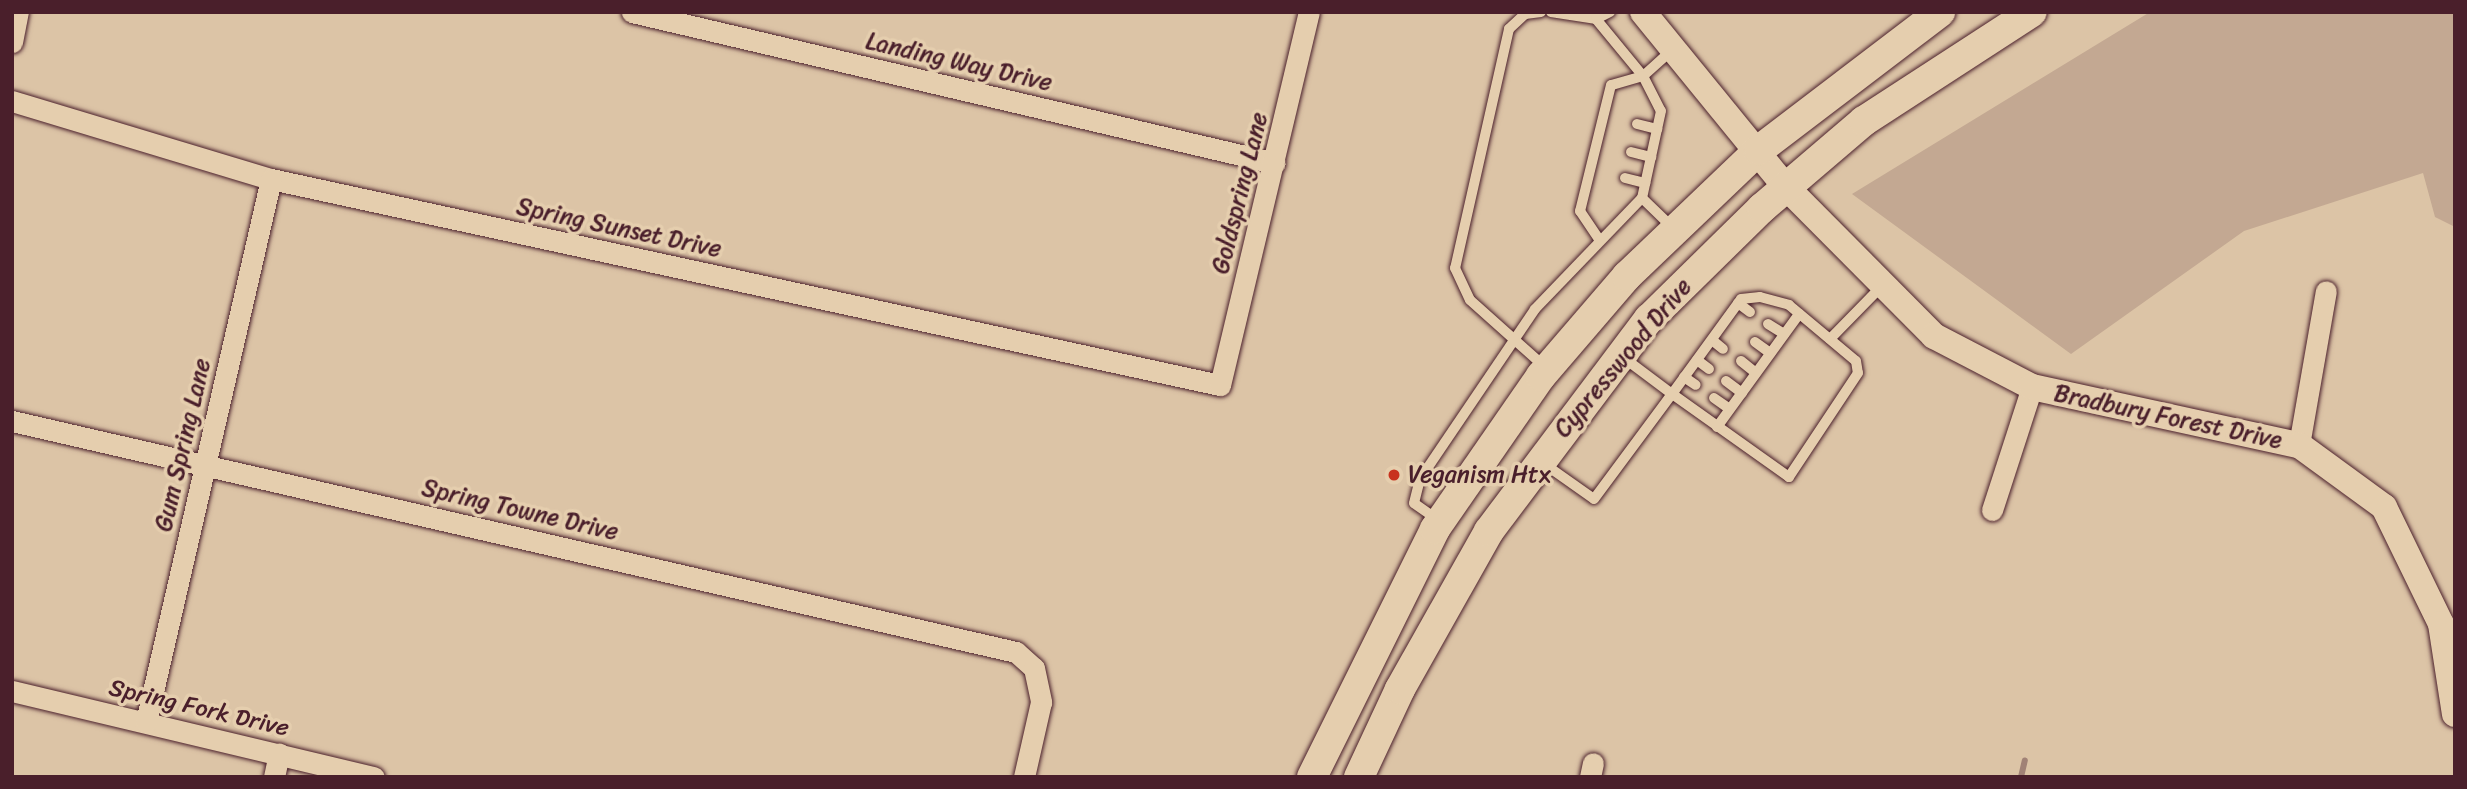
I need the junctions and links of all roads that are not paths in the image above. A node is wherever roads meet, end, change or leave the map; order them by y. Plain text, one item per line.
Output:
1 (18, 12) edge
2 (632, 12) edge
3 (1309, 12) edge
4 (1541, 12) edge
5 (1551, 12) edge
6 (1609, 12) edge
7 (1940, 12) edge
8 (2032, 12) edge
9 (1646, 14) edge
10 (1596, 19) junction
11 (12, 42) edge
12 (1674, 48) junction
13 (1643, 76) junction
14 (12, 101) edge
15 (1637, 124) dead end
16 (1657, 129) junction
17 (1759, 150) junction
18 (1630, 152) dead end
19 (1651, 157) junction
20 (1275, 163) junction
21 (1625, 178) dead end
22 (271, 179) junction
23 (1645, 183) junction
24 (1785, 186) junction
25 (1642, 198) junction
26 (1674, 229) junction
27 (1599, 239) junction
28 (1881, 287) junction
29 (2326, 291) dead end
30 (1738, 303) junction
31 (1750, 312) dead end
32 (1799, 314) junction
33 (1725, 321) junction
34 (1768, 324) dead end
35 (1737, 330) dead end
36 (1784, 334) junction
37 (1830, 339) junction
38 (1712, 340) junction
39 (1513, 341) junction
40 (1755, 342) dead end
41 (1723, 349) dead end
42 (1770, 353) junction
43 (1619, 355) junction
44 (1697, 360) junction
45 (1741, 361) dead end
46 (1547, 369) junction
47 (1709, 369) dead end
48 (1756, 373) junction
49 (1684, 377) junction
50 (1726, 381) dead end
51 (1220, 385) joint
52 (1696, 385) dead end
53 (2032, 387) junction
54 (1742, 393) junction
55 (1672, 394) junction
56 (1714, 398) dead end
57 (1730, 409) junction
58 (12, 421) edge
59 (1717, 427) junction
60 (2299, 445) junction
61 (1539, 460) junction
62 (206, 464) junction
63 (1992, 510) dead end
64 (1440, 521) junction
65 (1481, 545) junction
66 (2448, 616) edge
67 (12, 691) edge
68 (2455, 714) edge
69 (146, 722) junction
70 (279, 754) junction
71 (274, 777) edge
72 (374, 777) edge
73 (1024, 777) edge
74 (1311, 777) edge
75 (1359, 777) edge

1 - 11 street
2 - 20 street, Landing Way Drive
3 - 20 street, Goldspring Lane
4 - 39 lane
5 - 10 lane
6 - 10 lane
7 - 17 main road, Cypresswood Drive
8 - 24 main road, Cypresswood Drive
9 - 12 street, Bradbury Forest Drive
10 - 13 lane
12 - 13 lane
12 - 17 street, Bradbury Forest Drive
13 - 16 lane
13 - 27 lane
14 - 22 street, Spring Sunset Drive
15 - 16 lane
16 - 19 lane
17 - 24 street, Bradbury Forest Drive
17 - 26 main road, Cypresswood Drive
18 - 19 lane
19 - 23 lane
20 - 51 street, Goldspring Lane
21 - 23 lane
22 - 51 street, Spring Sunset Drive
22 - 62 street, Gum Spring Lane
23 - 25 lane
24 - 28 street, Bradbury Forest Drive
24 - 43 main road, Cypresswood Drive
25 - 26 lane
25 - 27 lane
26 - 46 main road, Cypresswood Drive
27 - 39 lane
28 - 37 lane
28 - 53 street, Bradbury Forest Drive
29 - 60 street
30 - 31 lane
30 - 32 lane
30 - 33 lane
32 - 36 lane
32 - 37 lane
33 - 35 lane
33 - 38 lane
34 - 36 lane
36 - 42 lane
37 - 59 lane
38 - 41 lane
38 - 44 lane
39 - 46 lane
39 - 64 lane
40 - 42 lane
42 - 48 lane
43 - 55 lane
43 - 61 main road, Cypresswood Drive
44 - 47 lane
44 - 49 lane
45 - 48 lane
46 - 64 main road, Cypresswood Drive
48 - 54 lane
49 - 52 lane
49 - 55 lane
50 - 54 lane
53 - 60 street, Bradbury Forest Drive
53 - 63 street
54 - 57 lane
55 - 59 lane
55 - 61 lane
56 - 57 lane
57 - 59 lane
58 - 62 street, Spring Towne Drive
60 - 66 street, Bradbury Forest Drive
61 - 65 main road, Cypresswood Drive
62 - 69 street, Gum Spring Lane
62 - 73 street, Spring Towne Drive
64 - 65 main road
64 - 74 main road, Cypresswood Drive
65 - 75 main road, Cypresswood Drive
66 - 68 street, Bradbury Forest Drive
67 - 69 street, Spring Fork Drive
69 - 70 street, Spring Fork Drive
70 - 71 street
70 - 72 street, Spring Fork Drive

